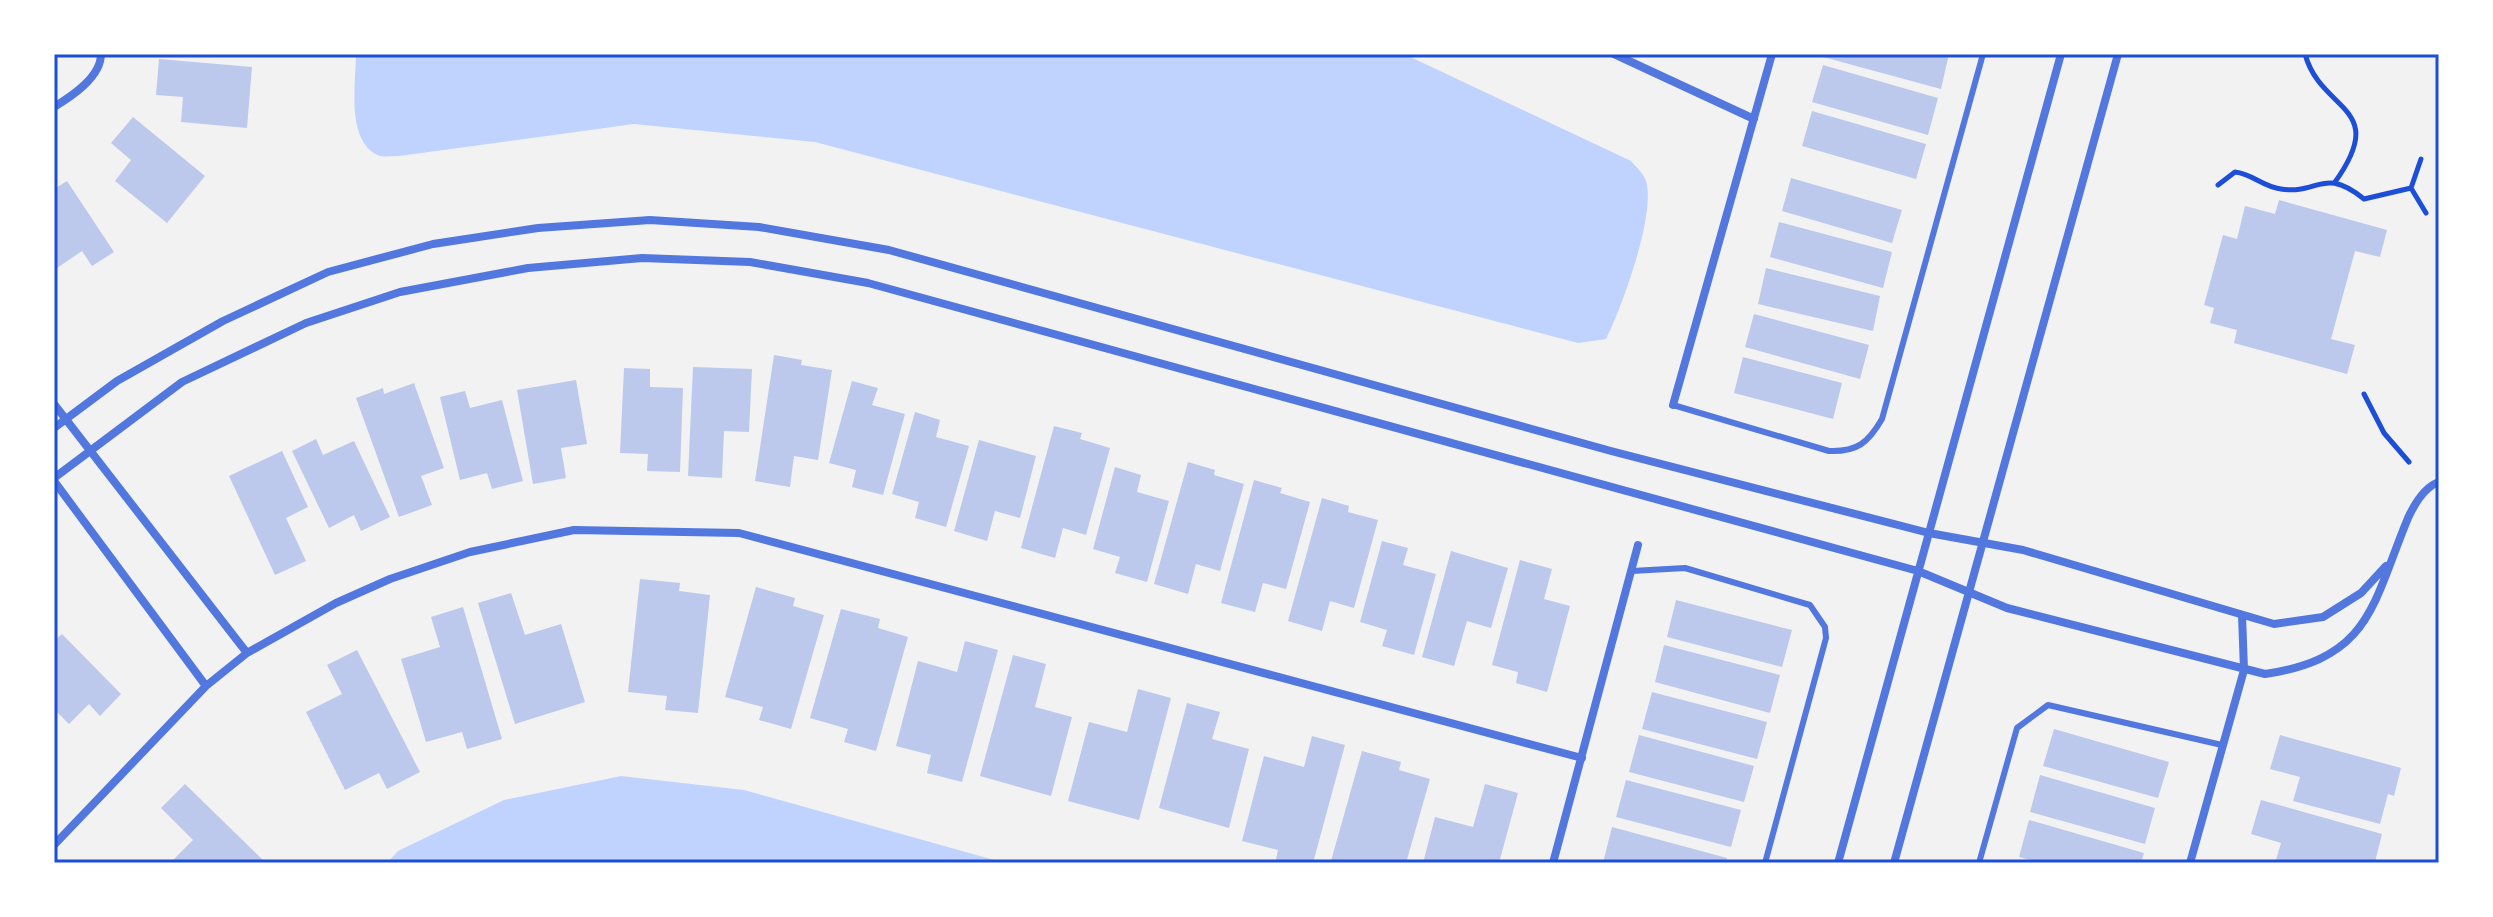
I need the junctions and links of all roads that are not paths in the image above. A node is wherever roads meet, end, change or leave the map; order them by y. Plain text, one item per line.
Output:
1 (101, 54) edge
2 (1614, 54) edge
3 (1772, 54) edge
4 (1983, 54) edge
5 (2061, 54) edge
6 (2118, 54) edge
7 (54, 107) edge
8 (1754, 119) junction
9 (54, 404) edge
10 (1673, 405) joint
11 (65, 419) junction
12 (54, 428) edge
13 (90, 450) junction
14 (54, 479) edge
15 (2439, 482) edge
16 (1929, 533) junction
17 (1982, 542) junction
18 (1638, 545) dead end
19 (2390, 562) junction
20 (1632, 571) junction
21 (1918, 571) junction
22 (1968, 591) junction
23 (2242, 615) junction
24 (247, 653) junction
25 (2244, 670) junction
26 (206, 686) junction
27 (2222, 745) junction
28 (1582, 758) junction
29 (54, 845) edge
30 (1553, 863) edge
31 (1765, 863) edge
32 (1838, 863) edge
33 (1894, 863) edge
34 (1979, 863) edge
35 (2190, 863) edge

1 - 7 street
2 - 8 street
3 - 8 street
4 - 10 lane
5 - 16 street
6 - 17 street
8 - 10 street
9 - 11 street
11 - 12 street
11 - 13 street
11 - 16 street
13 - 14 street
13 - 21 street
13 - 24 street
14 - 26 street
15 - 19 street
16 - 17 street
16 - 21 street
17 - 22 street
17 - 23 street
18 - 20 street
19 - 23 street
19 - 25 street
20 - 28 street
20 - 31 lane
21 - 22 street
21 - 32 street
22 - 25 street
22 - 33 street
23 - 25 street
24 - 26 street
24 - 28 street
25 - 27 street
26 - 29 street
27 - 34 lane
27 - 35 street
28 - 30 street

